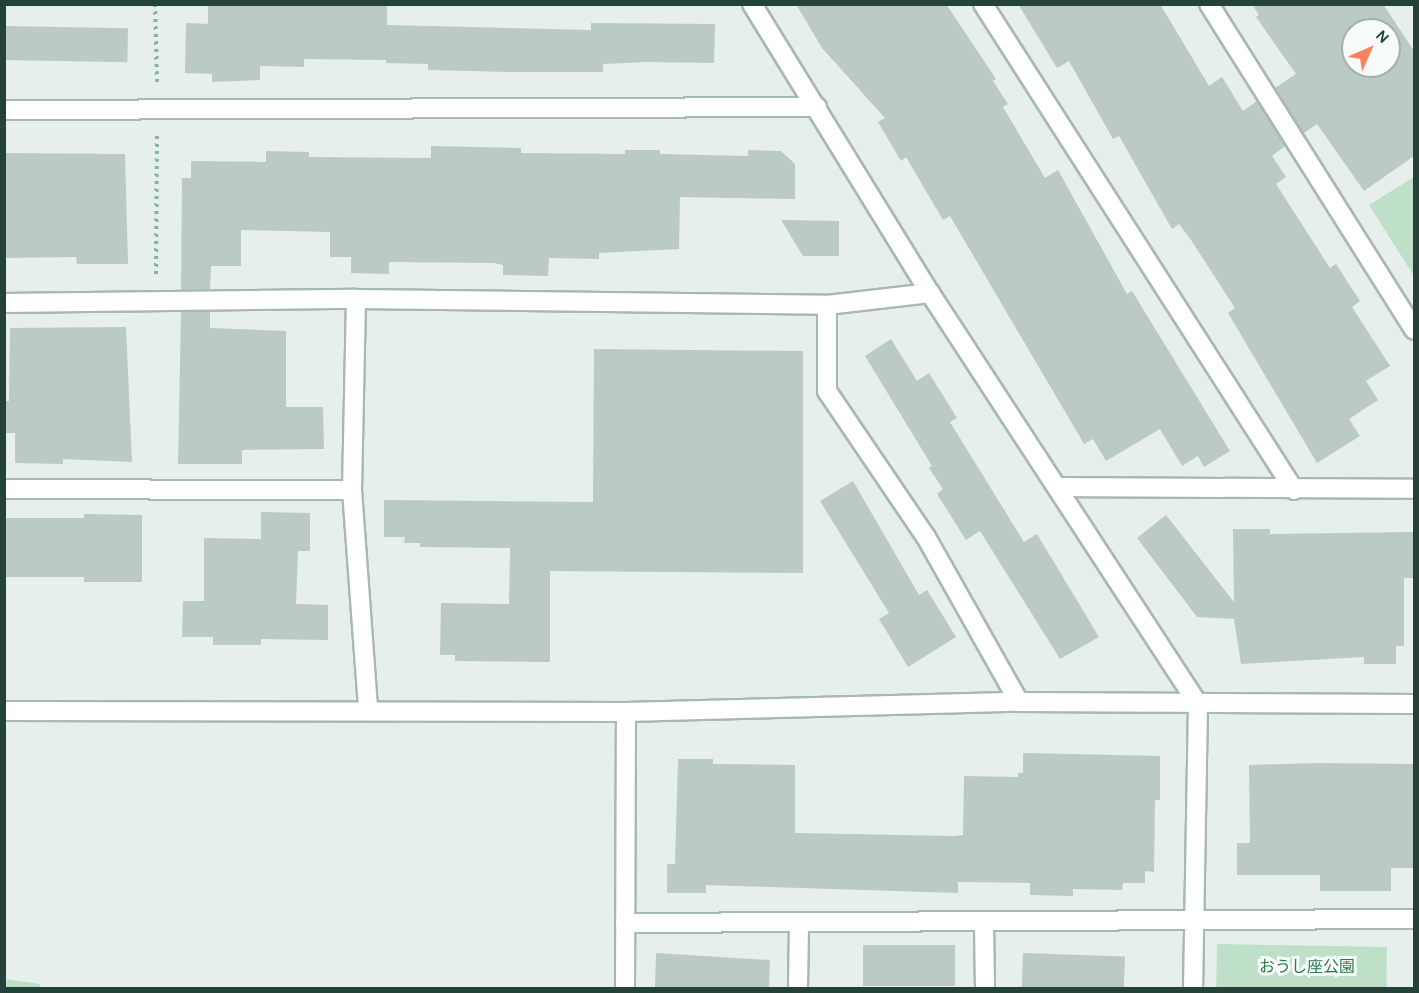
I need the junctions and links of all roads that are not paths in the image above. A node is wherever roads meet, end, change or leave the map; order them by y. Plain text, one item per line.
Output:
1 (753, 4) edge
2 (983, 4) edge
3 (1209, 4) edge
4 (817, 107) junction
5 (4, 110) edge
6 (930, 293) junction
7 (356, 298) junction
8 (4, 303) edge
9 (827, 305) junction
10 (1414, 330) edge
11 (1057, 487) junction
12 (4, 489) edge
13 (1414, 489) edge
14 (352, 490) junction
15 (1294, 490) junction
16 (1019, 702) junction
17 (1198, 704) junction
18 (1414, 704) edge
19 (368, 709) junction
20 (4, 711) edge
21 (626, 712) junction
22 (1194, 919) junction
23 (1414, 919) edge
24 (625, 923) junction
25 (799, 924) junction
26 (984, 924) junction
27 (626, 988) edge
28 (798, 988) edge
29 (985, 988) edge
30 (1194, 988) edge

1 - 4 street
2 - 15 street
3 - 10 street
4 - 5 street
4 - 6 street
6 - 9 street
6 - 11 street
7 - 8 street
7 - 9 street
7 - 14 street
9 - 16 street
11 - 15 street
11 - 17 street
12 - 14 street
13 - 15 street
14 - 19 street
16 - 17 street
16 - 21 street
17 - 18 street
17 - 22 street
19 - 20 street
19 - 21 street
21 - 24 street
22 - 23 street
22 - 26 street
22 - 30 street
24 - 25 street
24 - 27 street
25 - 26 street
25 - 28 street
26 - 29 street

